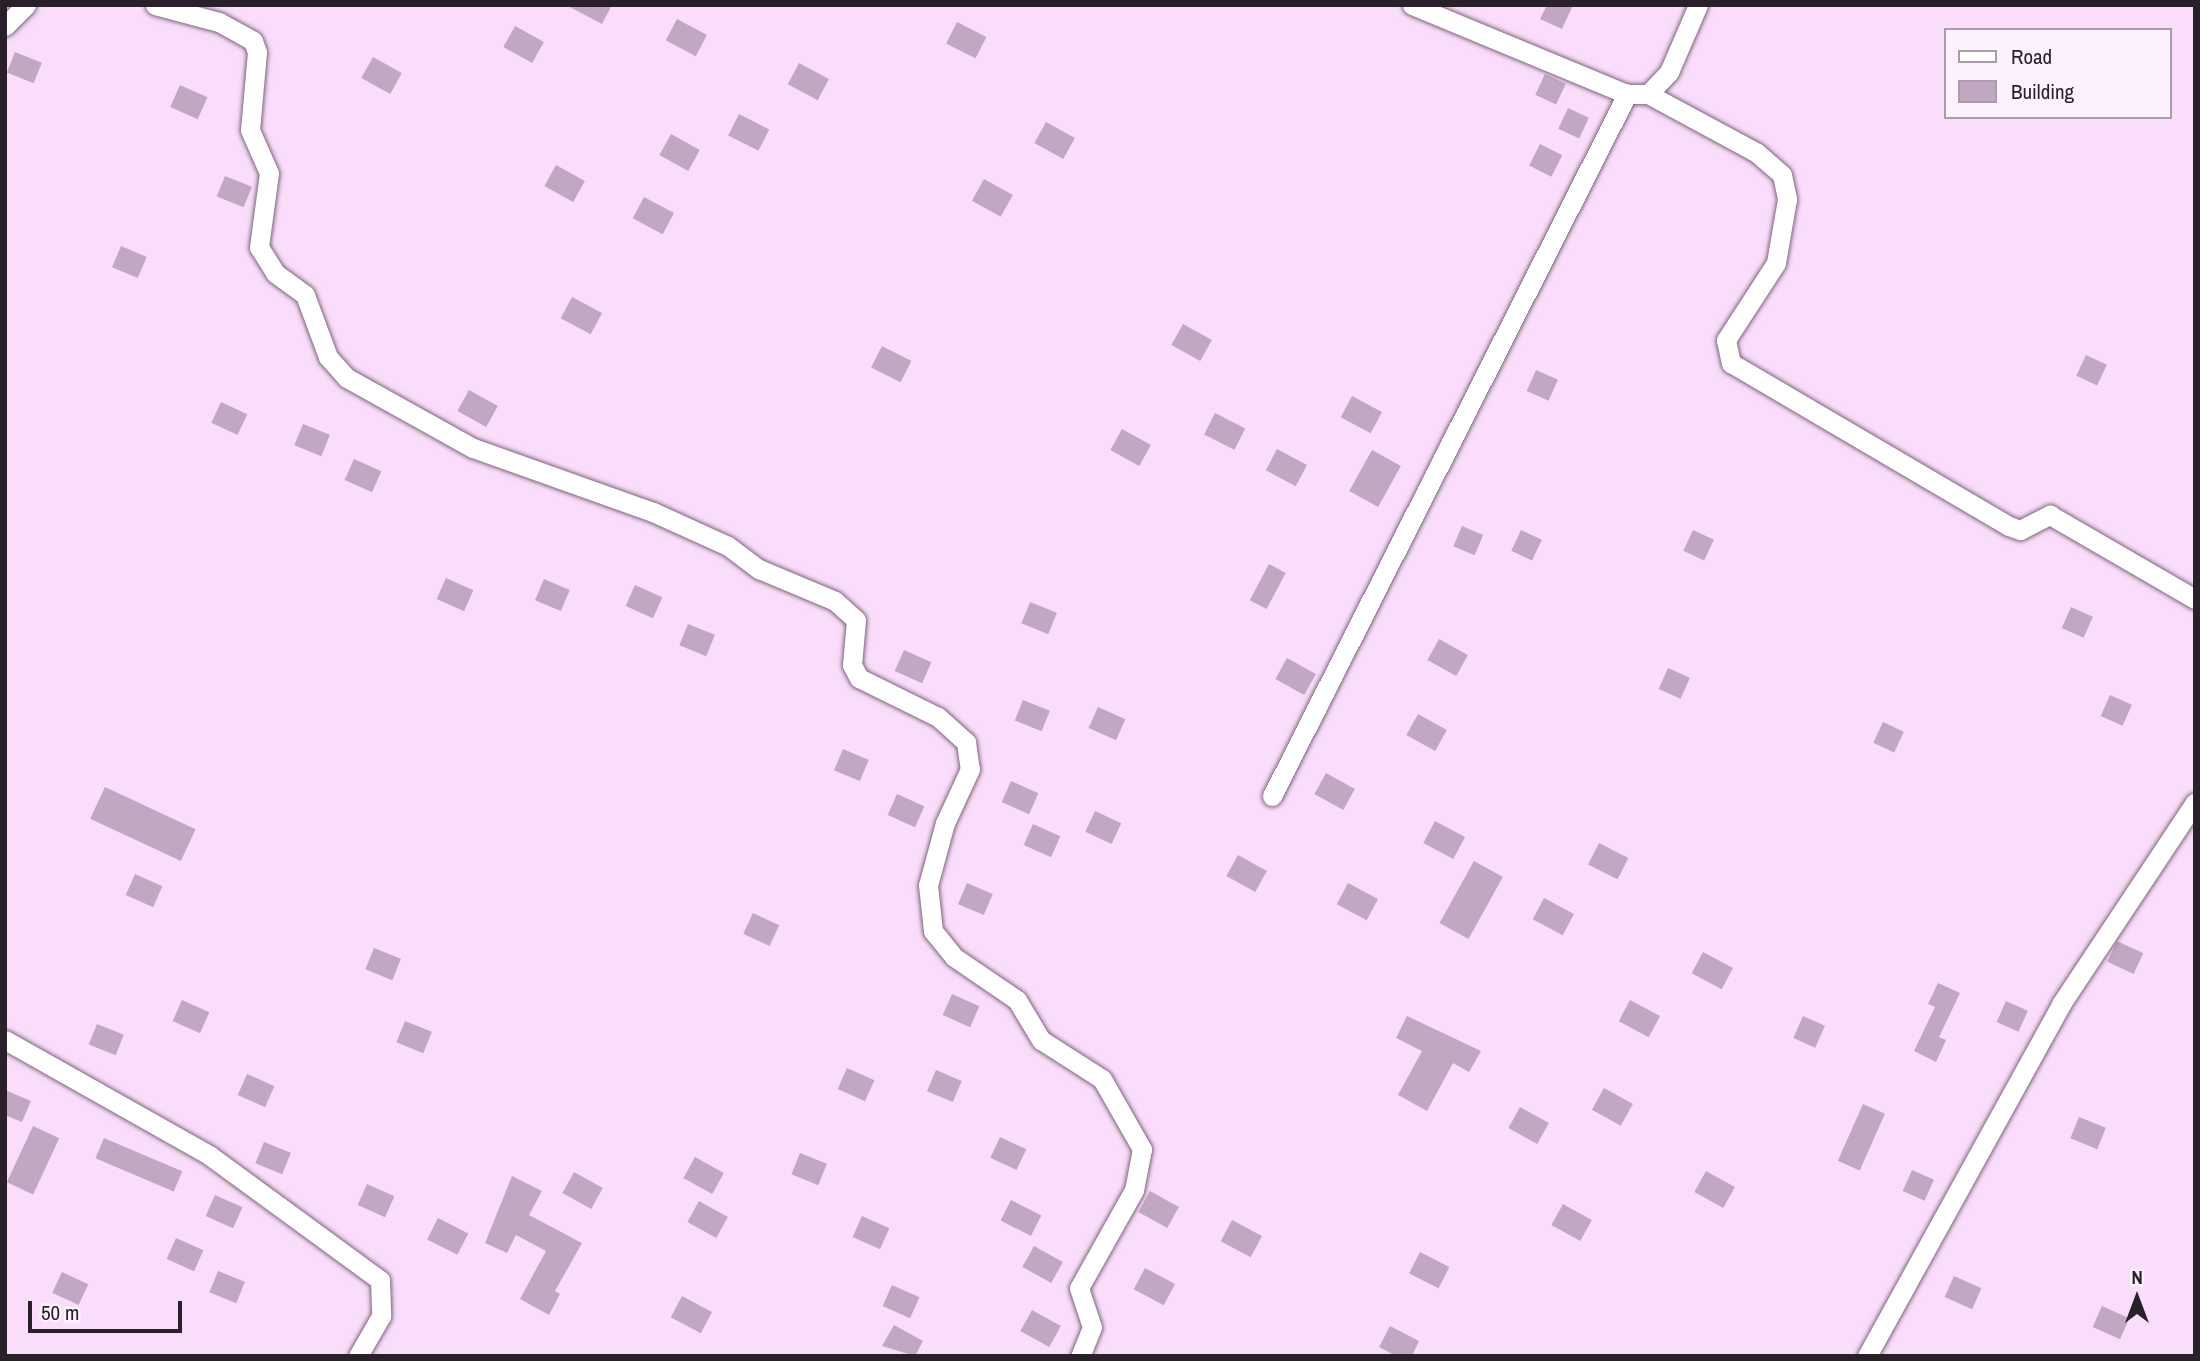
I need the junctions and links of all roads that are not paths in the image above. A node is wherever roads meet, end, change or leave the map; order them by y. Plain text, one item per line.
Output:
1 (26, 5) edge
2 (155, 5) edge
3 (1412, 5) edge
4 (1698, 5) edge
5 (5, 26) edge
6 (1627, 94) junction
7 (1648, 94) junction
8 (2195, 599) edge
9 (1272, 796) dead end
10 (2195, 802) edge
11 (5, 1040) edge
12 (358, 1356) edge
13 (1080, 1356) edge
14 (1867, 1356) edge

1 - 5 street
2 - 13 street
3 - 6 street
4 - 7 street
6 - 7 street
6 - 9 street
7 - 8 street
10 - 14 street
11 - 12 street

